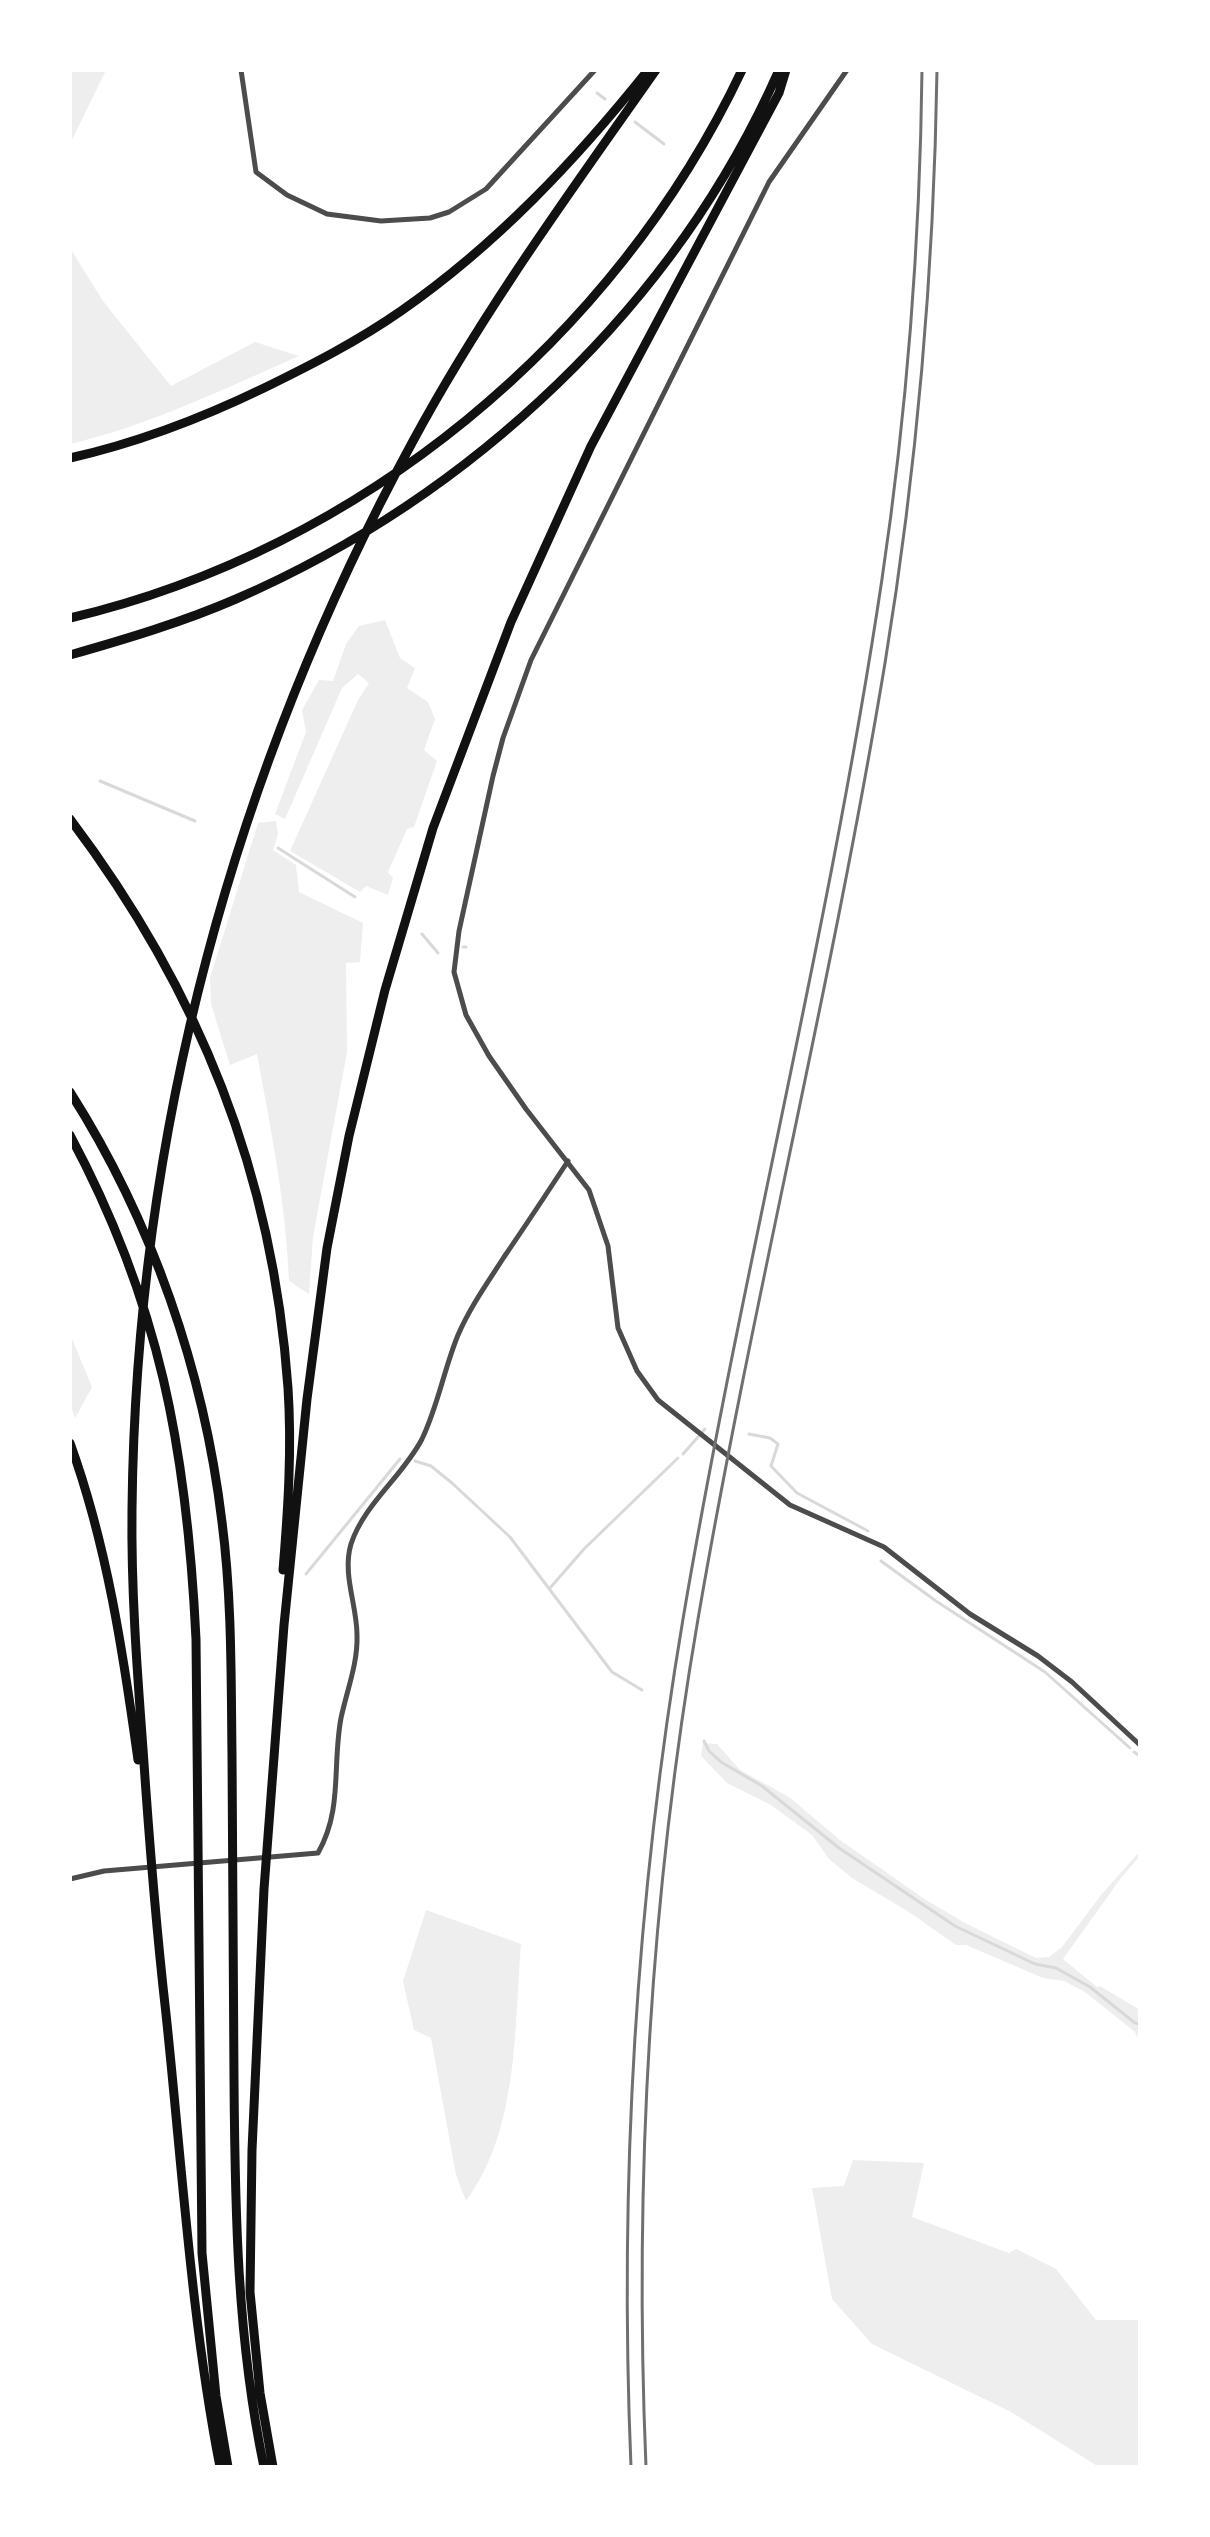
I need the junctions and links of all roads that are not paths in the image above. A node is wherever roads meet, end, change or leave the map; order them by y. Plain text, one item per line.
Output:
1 (241, 70) edge
2 (595, 70) edge
3 (648, 70) edge
4 (656, 70) edge
5 (742, 70) edge
6 (779, 70) edge
7 (786, 70) edge
8 (847, 70) edge
9 (70, 458) edge
10 (70, 618) edge
11 (70, 655) edge
12 (70, 819) edge
13 (70, 1092) edge
14 (70, 1135) edge
15 (568, 1161) junction
16 (70, 1443) edge
17 (1140, 1745) edge
18 (270, 1793) junction
19 (145, 1811) junction
20 (70, 1879) edge
21 (220, 2467) edge
22 (228, 2467) edge
23 (264, 2467) edge
24 (273, 2467) edge

1 - 2 street
3 - 9 highway
4 - 19 highway
5 - 10 highway
6 - 11 highway
7 - 18 highway
8 - 15 street
12 - 18 highway
13 - 23 highway
14 - 22 highway
15 - 17 street
15 - 20 street
16 - 19 highway
18 - 24 highway
19 - 21 highway

